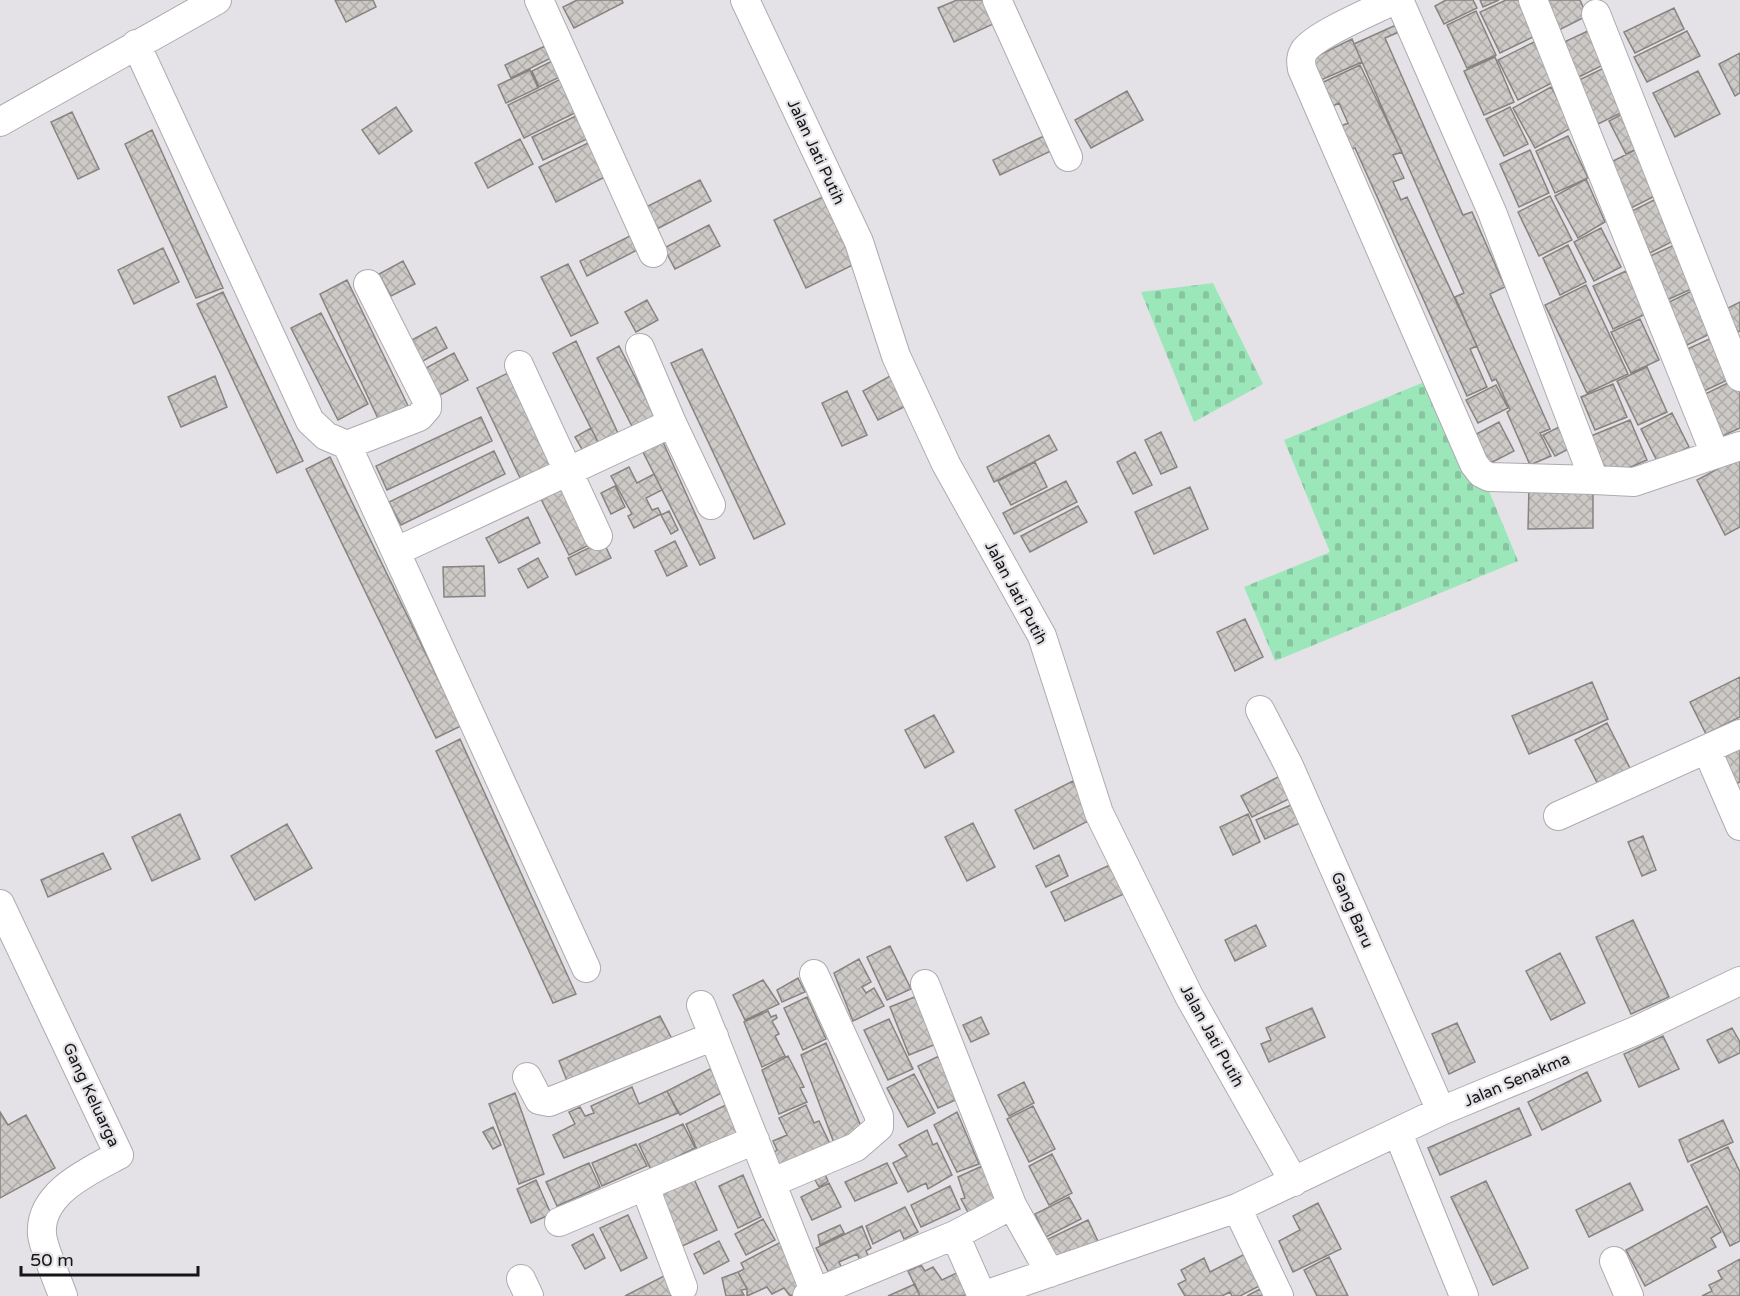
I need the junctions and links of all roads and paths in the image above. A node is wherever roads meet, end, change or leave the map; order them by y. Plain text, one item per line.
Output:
1 (218, 0) edge
2 (539, 0) edge
3 (745, 0) edge
4 (997, 0) edge
5 (1394, 0) edge
6 (1399, 0) edge
7 (1533, 0) edge
8 (1596, 14) dead end
9 (136, 44) junction
10 (0, 122) edge
11 (1068, 157) dead end
12 (652, 253) dead end
13 (368, 284) dead end
14 (640, 348) dead end
15 (519, 365) dead end
16 (1740, 377) edge
17 (672, 423) junction
18 (347, 445) junction
19 (1727, 450) edge
20 (567, 472) junction
21 (1594, 480) junction
22 (711, 505) dead end
23 (598, 536) dead end
24 (397, 551) junction
25 (1260, 710) dead end
26 (1740, 734) edge
27 (1707, 750) junction
28 (1557, 816) dead end
29 (1740, 826) edge
30 (0, 904) edge
31 (586, 968) dead end
32 (814, 974) dead end
33 (1740, 981) edge
34 (925, 984) dead end
35 (701, 1005) dead end
36 (714, 1036) junction
37 (527, 1077) dead end
38 (1441, 1112) junction
39 (1398, 1132) junction
40 (755, 1140) junction
41 (772, 1182) junction
42 (1294, 1182) junction
43 (645, 1188) junction
44 (1012, 1205) junction
45 (1237, 1208) junction
46 (559, 1222) dead end
47 (955, 1235) junction
48 (1614, 1261) dead end
49 (1050, 1273) junction
50 (683, 1287) dead end
51 (811, 1294) edge
52 (63, 1296) edge
53 (982, 1296) edge
54 (1279, 1296) edge
55 (1464, 1296) edge
56 (1629, 1296) edge

1 - 9 street
2 - 12 street
3 - 42 street, Jalan Jati Putih
4 - 11 street
5 - 21 street
6 - 21 street
7 - 19 street
8 - 16 street
9 - 10 street
9 - 18 street
13 - 18 street
14 - 17 street
15 - 20 street
17 - 20 street
17 - 22 street
18 - 24 street
19 - 21 street
20 - 23 street
20 - 24 street
24 - 31 street
25 - 38 street, Gang Baru
26 - 27 street
27 - 28 street
27 - 29 street
30 - 52 street, Gang Keluarga
32 - 41 street
33 - 38 street, Jalan Senakma
34 - 44 street
35 - 36 street
36 - 37 street
36 - 40 street
38 - 39 street, Jalan Senakma
39 - 42 street, Jalan Senakma
39 - 55 street
40 - 41 street
40 - 43 street
41 - 51 street
42 - 45 street, Jalan Senakma
43 - 46 street
43 - 50 street
44 - 47 street
44 - 49 street
45 - 49 street, Jalan Senakma
45 - 54 street
47 - 51 street
47 - 53 street
48 - 56 street
49 - 53 street, Jalan Senakma

